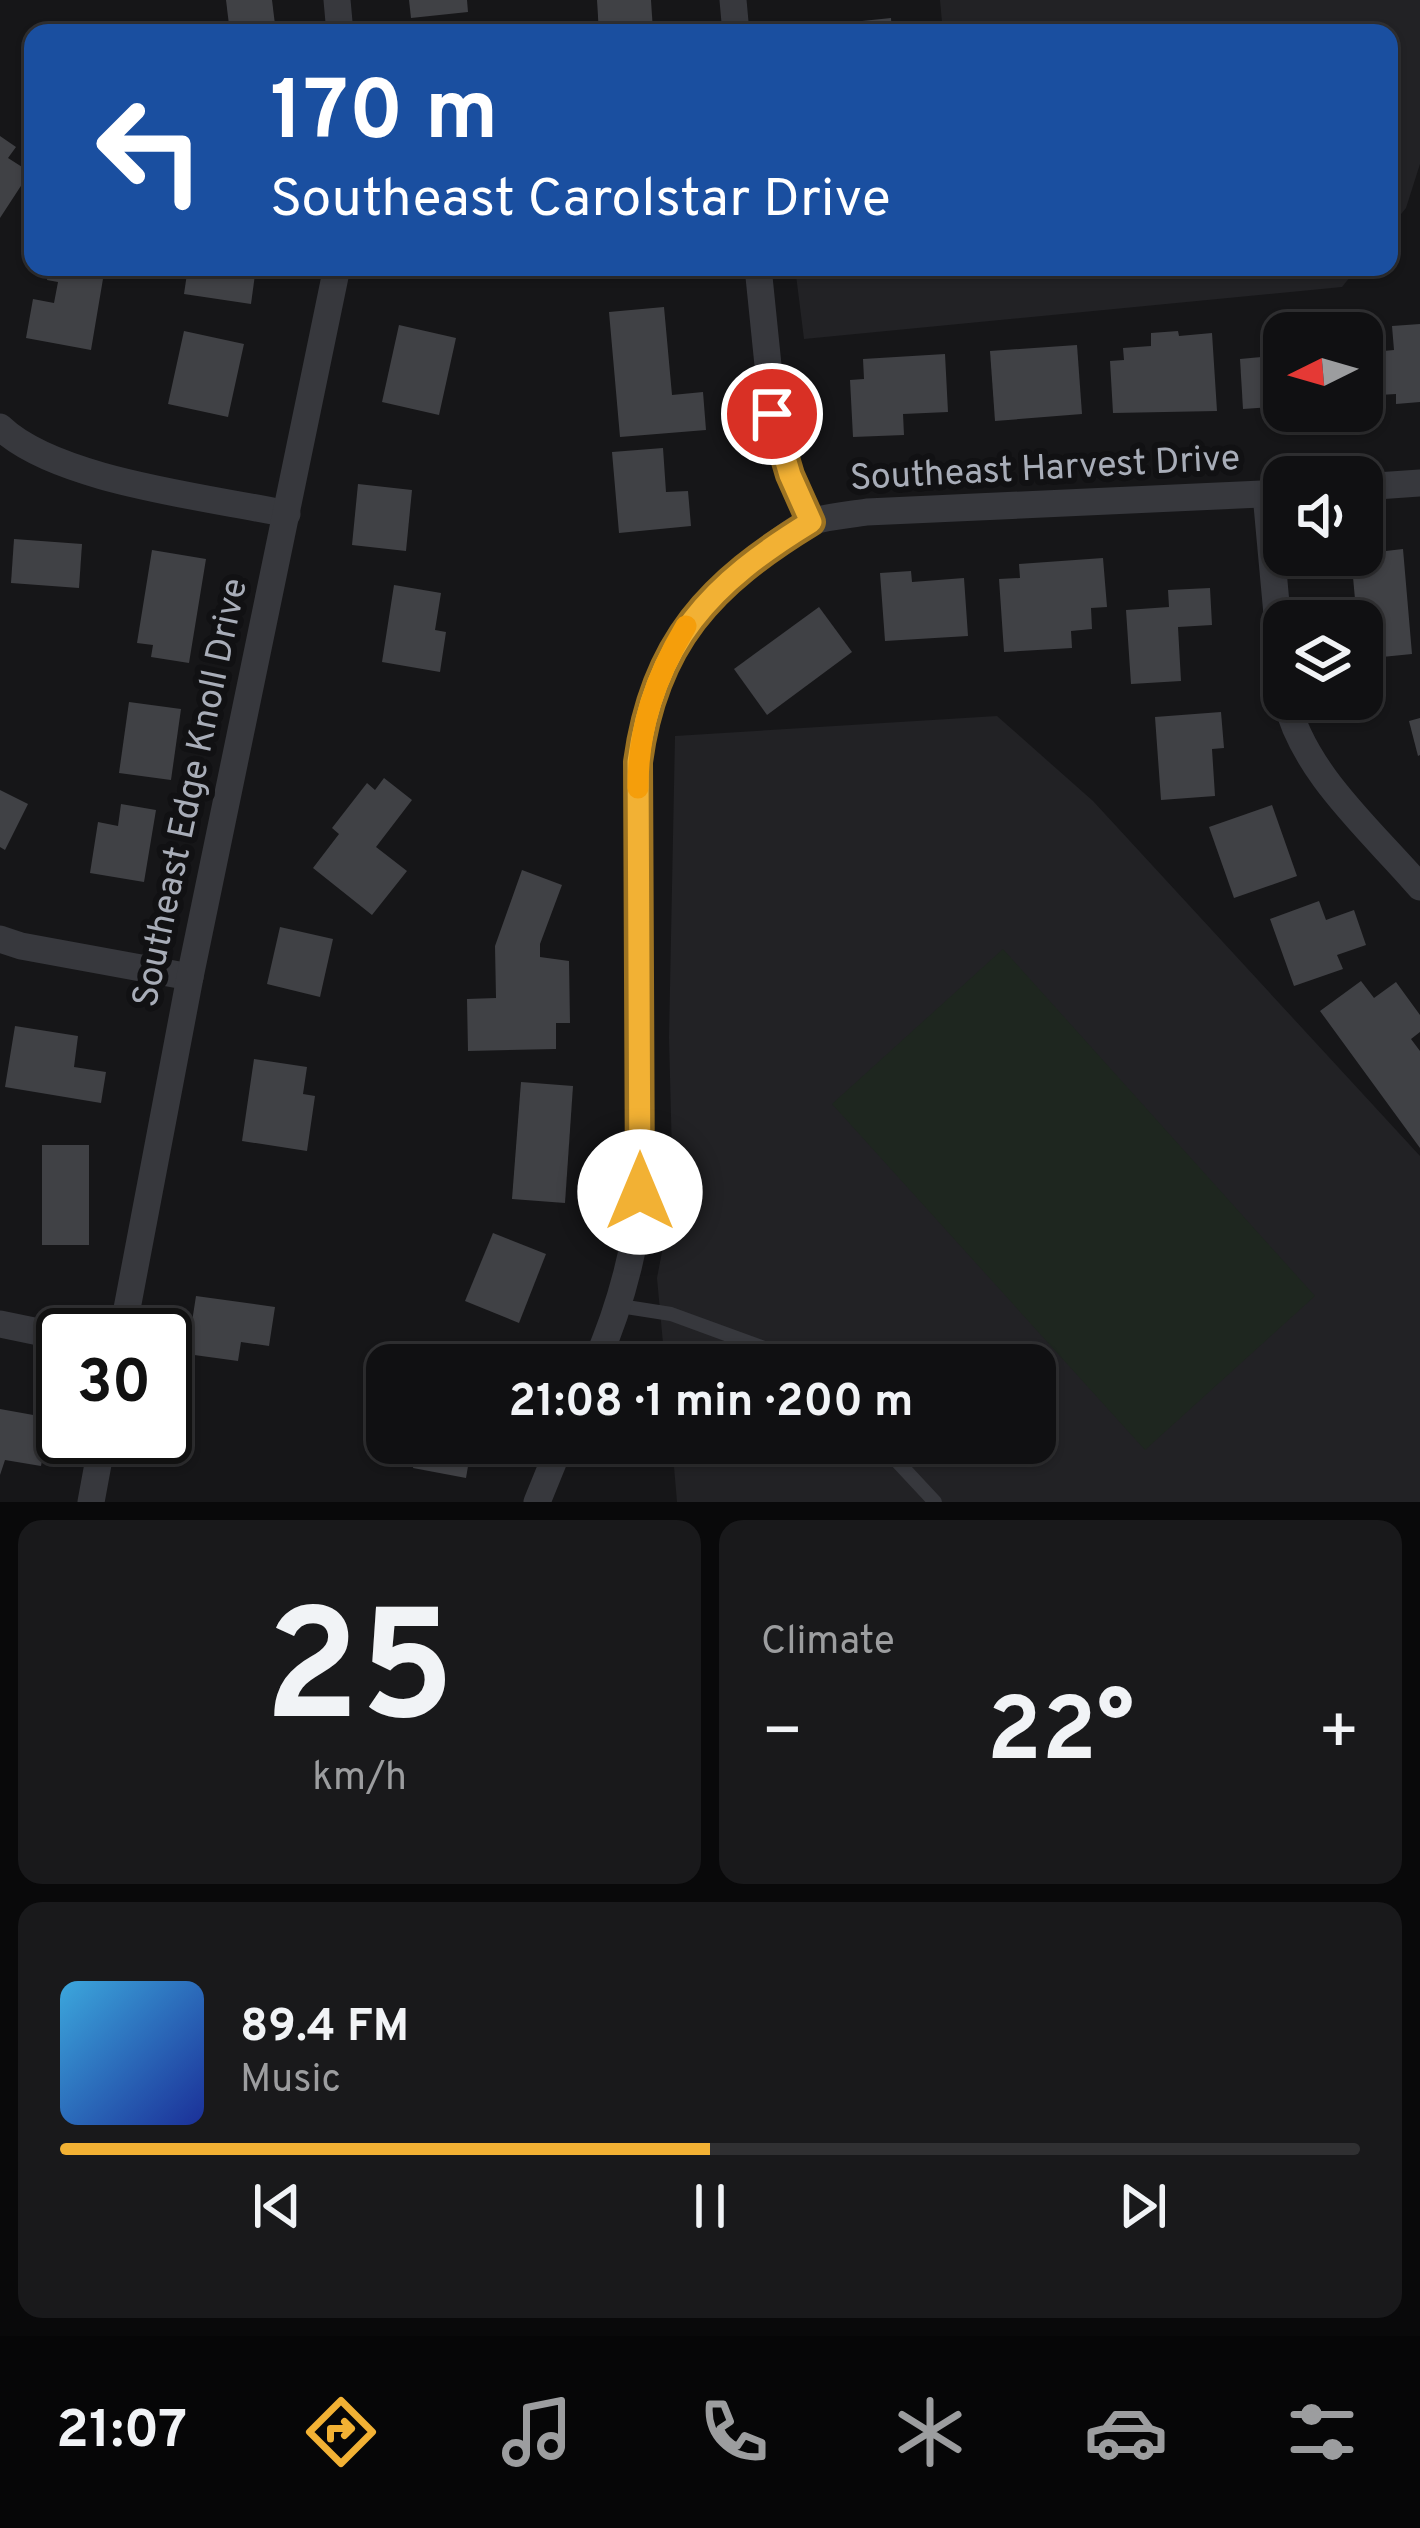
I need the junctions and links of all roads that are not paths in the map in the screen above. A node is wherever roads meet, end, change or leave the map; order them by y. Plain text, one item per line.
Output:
1 (335, 276) edge
2 (759, 276) edge
3 (0, 427) edge
4 (1420, 483) edge
5 (1383, 486) edge
6 (1263, 495) edge
7 (287, 514) junction
8 (811, 522) junction
9 (1291, 720) edge
10 (1420, 887) edge
11 (0, 939) edge
12 (190, 977) junction
13 (620, 1306) junction
14 (127, 1308) edge
15 (0, 1324) edge
16 (36, 1331) edge
17 (604, 1344) edge
18 (753, 1344) edge
19 (98, 1464) edge
20 (552, 1464) edge
21 (900, 1464) edge
22 (91, 1502) edge
23 (537, 1502) edge
24 (935, 1502) edge

1 - 7 street, Southeast Edge Knoll Drive
2 - 8 street
3 - 7 street
4 - 5 street
6 - 8 street, Southeast Harvest Drive
7 - 12 street, Southeast Edge Knoll Drive
8 - 13 street
9 - 10 street
11 - 12 street
12 - 14 street, Southeast Edge Knoll Drive
13 - 17 street
13 - 18 lane
15 - 16 street
19 - 22 street
20 - 23 street
21 - 24 lane

